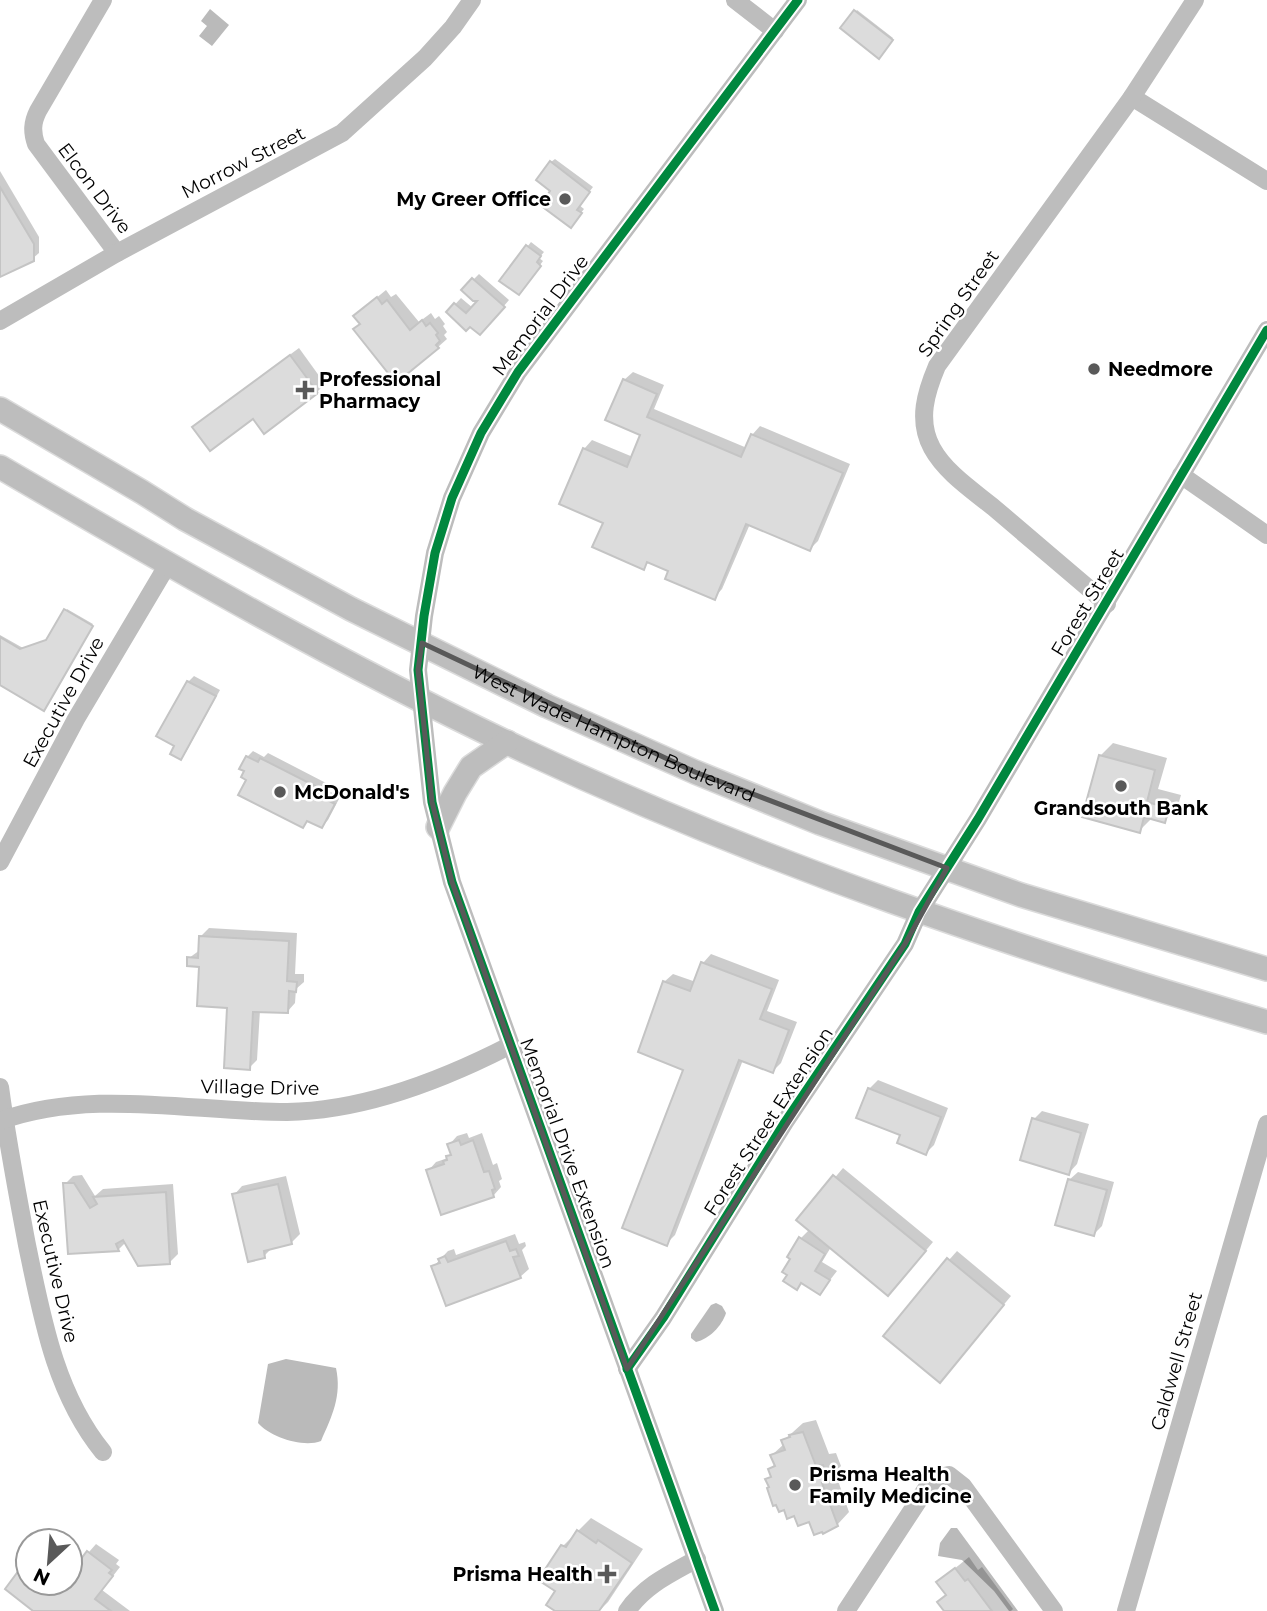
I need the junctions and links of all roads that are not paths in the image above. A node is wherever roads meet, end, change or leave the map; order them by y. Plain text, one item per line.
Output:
1 (103, 0) edge
2 (472, 0) edge
3 (735, 0) edge
4 (798, 0) edge
5 (1195, 0) edge
6 (775, 31) junction
7 (1132, 97) junction
8 (1267, 181) edge
9 (117, 253) junction
10 (0, 321) edge
11 (1267, 330) edge
12 (0, 409) edge
13 (0, 467) edge
14 (1181, 475) junction
15 (1267, 535) edge
16 (168, 564) junction
17 (1107, 604) junction
18 (422, 643) junction
19 (421, 699) junction
20 (508, 743) junction
21 (438, 827) junction
22 (0, 862) edge
23 (947, 868) junction
24 (933, 890) joint
25 (919, 912) junction
26 (1267, 969) edge
27 (1267, 1022) edge
28 (511, 1045) junction
29 (0, 1087) edge
30 (2, 1121) edge
31 (1267, 1124) edge
32 (627, 1369) junction
33 (103, 1452) dead end
34 (697, 1559) junction
35 (627, 1611) edge
36 (715, 1611) edge
37 (846, 1611) edge
38 (1055, 1611) edge
39 (1126, 1611) edge

1 - 9 street, Elcon Drive
2 - 9 street, Morrow Street
3 - 6 street
4 - 6 street, Memorial Drive
5 - 7 street, Spring Street
6 - 18 street, Memorial Drive
7 - 8 street
7 - 17 street, Spring Street
9 - 10 street, Morrow Street
11 - 14 street, Forest Street
12 - 18 main road, West Wade Hampton Boulevard
13 - 16 main road
14 - 15 street
14 - 17 street, Forest Street
16 - 19 main road
16 - 22 street, Executive Drive
17 - 23 street, Forest Street
18 - 19 street, Memorial Drive
18 - 23 main road, West Wade Hampton Boulevard
19 - 20 main road
19 - 21 street, Memorial Drive Extension
20 - 21 main road
20 - 25 main road
21 - 28 street, Memorial Drive Extension
23 - 24 street, Forest Street
23 - 26 main road, West Wade Hampton Boulevard
24 - 25 street, Forest Street Extension
25 - 27 main road
25 - 32 street, Forest Street Extension
28 - 30 street, Village Drive
28 - 32 street, Memorial Drive Extension
29 - 30 street, Executive Drive
30 - 33 street, Executive Drive
31 - 39 street, Caldwell Street
32 - 34 street, Memorial Drive Extension
34 - 35 street
34 - 36 street, Memorial Drive Extension
37 - 38 street

